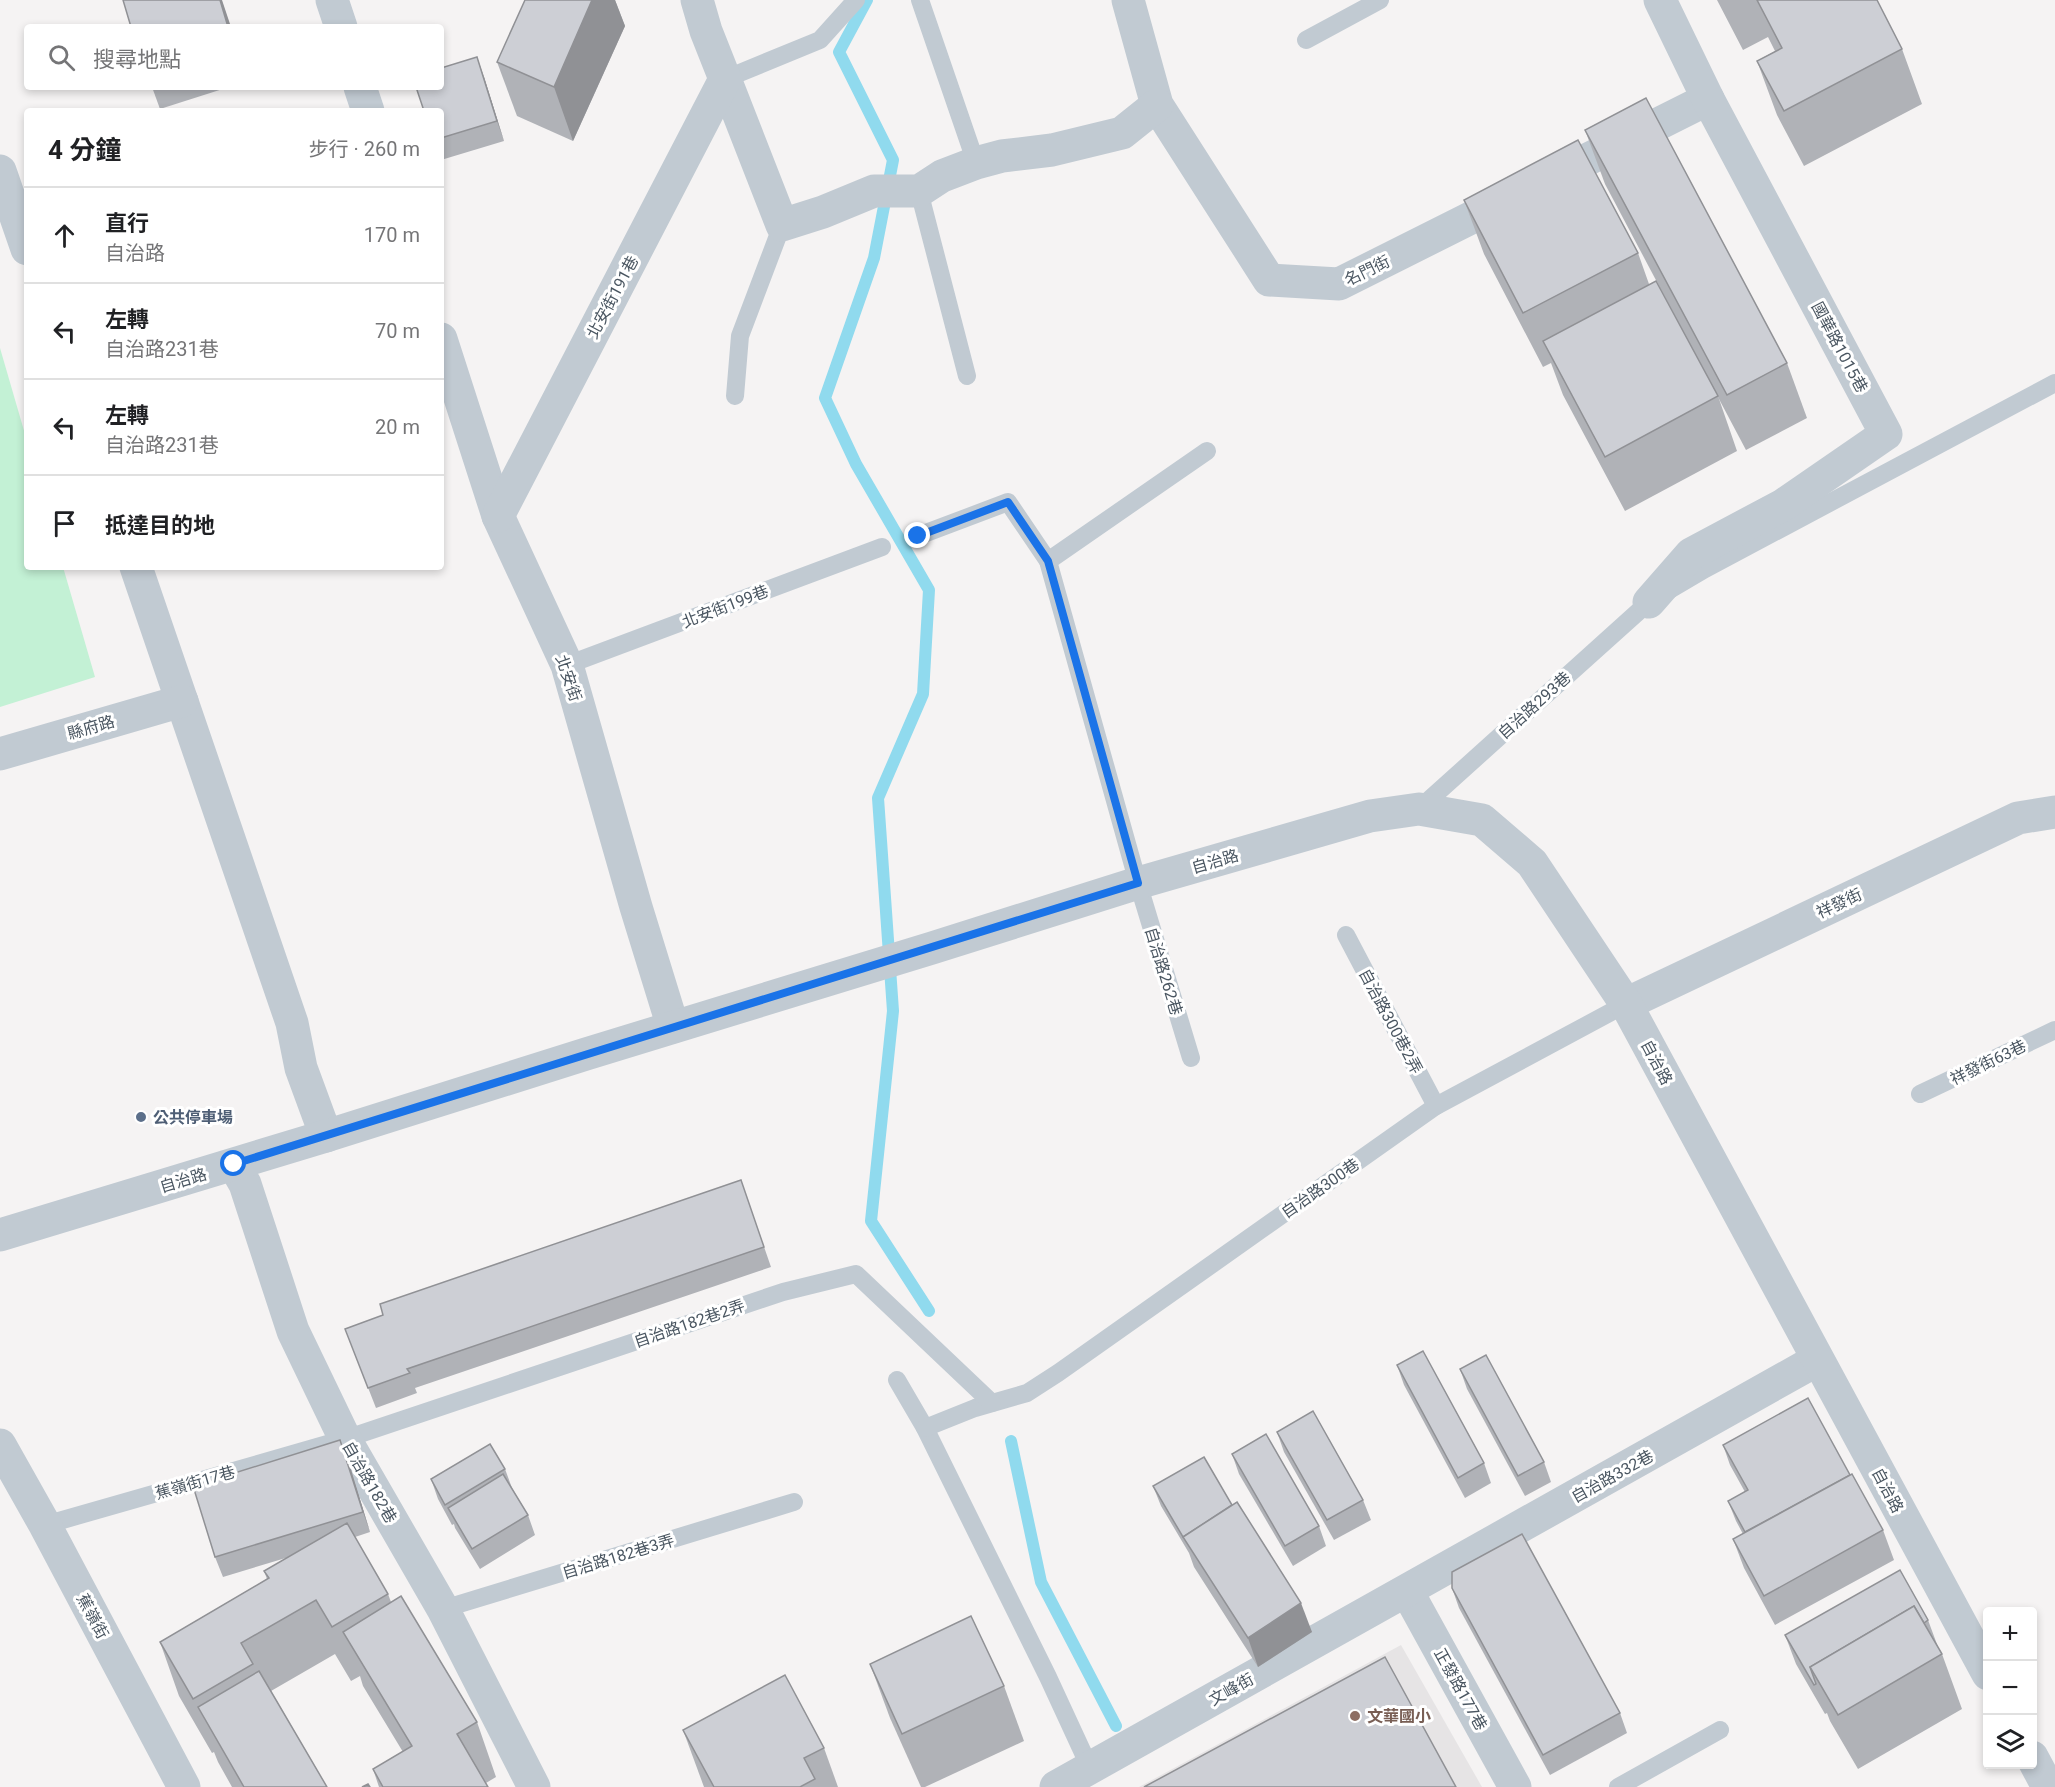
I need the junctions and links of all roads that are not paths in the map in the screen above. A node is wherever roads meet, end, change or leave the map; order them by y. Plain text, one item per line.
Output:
1 (332, 0) edge
2 (697, 0) edge
3 (856, 0) edge
4 (920, 0) edge
5 (1128, 0) edge
6 (1380, 0) edge
7 (1660, 0) edge
8 (340, 24) edge
9 (1306, 40) dead end
10 (725, 79) junction
11 (361, 90) edge
12 (1708, 99) junction
13 (1157, 105) junction
14 (367, 108) edge
15 (976, 163) junction
16 (0, 171) edge
17 (896, 191) junction
18 (782, 225) junction
19 (24, 240) edge
20 (444, 348) edge
21 (967, 376) dead end
22 (2055, 383) edge
23 (735, 396) dead end
24 (1207, 451) dead end
25 (498, 516) junction
26 (918, 536) dead end
27 (882, 547) dead end
28 (1048, 561) junction
29 (137, 570) edge
30 (1649, 602) junction
31 (567, 665) junction
32 (182, 701) junction
33 (0, 754) edge
34 (1419, 809) junction
35 (2055, 812) edge
36 (1138, 883) junction
37 (1346, 936) dead end
38 (1626, 1004) junction
39 (673, 1027) junction
40 (2055, 1030) edge
41 (1191, 1058) dead end
42 (1920, 1094) dead end
43 (1436, 1106) junction
44 (326, 1136) junction
45 (234, 1164) junction
46 (0, 1235) edge
47 (1817, 1360) junction
48 (897, 1380) dead end
49 (992, 1403) junction
50 (925, 1428) junction
51 (345, 1439) junction
52 (0, 1446) edge
53 (794, 1502) dead end
54 (45, 1525) junction
55 (1407, 1591) junction
56 (443, 1609) junction
57 (1983, 1665) edge
58 (1720, 1730) dead end
59 (2037, 1766) edge
60 (1090, 1768) junction
61 (2055, 1783) edge
62 (184, 1787) edge
63 (534, 1787) edge
64 (1056, 1787) edge
65 (1515, 1787) edge
66 (1618, 1787) edge
67 (2048, 1787) edge

1 - 8 street
2 - 10 street
3 - 10 lane
4 - 15 lane
5 - 13 street, 名門街
6 - 9 lane
7 - 12 street, 國華路1015巷
10 - 18 street
10 - 25 street, 北安街191巷
11 - 14 street
12 - 13 street, 名門街
12 - 30 street, 國華路1015巷
13 - 15 street
15 - 17 street
16 - 19 street
17 - 18 street
17 - 21 lane
18 - 23 lane
20 - 25 street, 北安街
22 - 30 lane, 自治路293巷
24 - 28 lane
25 - 31 street, 北安街
26 - 28 lane, 自治路262巷
27 - 31 lane, 北安街199巷
28 - 36 lane, 自治路262巷
29 - 32 street
30 - 34 lane, 自治路293巷
31 - 39 street, 北安街
32 - 33 street, 縣府路
32 - 44 street
34 - 36 street, 自治路
34 - 38 street, 自治路
35 - 38 street, 祥發街
36 - 39 street, 自治路
36 - 41 lane, 自治路262巷
37 - 43 lane, 自治路300巷2弄
38 - 43 lane, 自治路300巷
38 - 47 street, 自治路
39 - 44 street, 自治路
40 - 42 lane, 祥發街63巷
43 - 49 lane, 自治路300巷
44 - 45 street, 自治路
45 - 46 street, 自治路
45 - 51 street, 自治路182巷
47 - 55 street, 自治路332巷
47 - 57 street, 自治路
48 - 50 lane
49 - 50 lane, 自治路300巷
49 - 51 lane, 自治路182巷2弄
50 - 60 lane
51 - 54 lane, 蕉嶺街17巷
51 - 56 street, 自治路182巷
52 - 54 street, 蕉嶺街
53 - 56 lane, 自治路182巷3弄
54 - 62 street, 蕉嶺街
55 - 60 street, 文峰街
55 - 65 street, 正發路177巷
56 - 63 street, 自治路182巷
58 - 66 lane
59 - 67 street
60 - 64 street, 文峰街
61 - 67 lane

